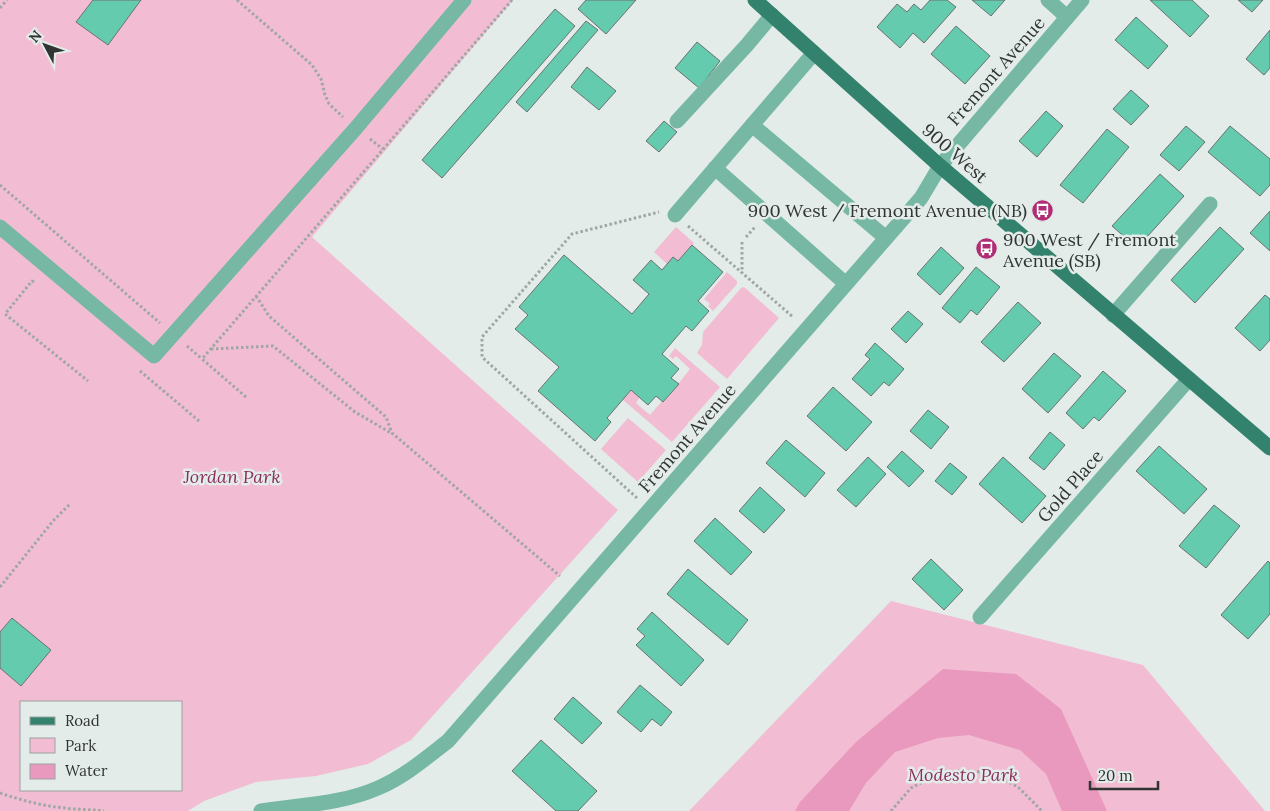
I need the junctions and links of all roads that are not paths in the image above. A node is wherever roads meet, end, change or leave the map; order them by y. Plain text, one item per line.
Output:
1 (464, 0) edge
2 (755, 0) edge
3 (1048, 0) edge
4 (1082, 0) edge
5 (772, 15) junction
6 (1067, 17) junction
7 (814, 53) junction
8 (677, 121) dead end
9 (752, 124) junction
10 (940, 166) junction
11 (715, 168) junction
12 (1210, 204) dead end
13 (675, 215) road end
14 (0, 227) edge
15 (886, 238) junction
16 (846, 284) junction
17 (1113, 315) junction
18 (1189, 379) junction
19 (1270, 448) edge
20 (980, 618) dead end
21 (344, 805) edge
22 (261, 811) edge

1 - 14 street
2 - 5 main road, 900 West
3 - 6 street
4 - 6 street, Fremont Avenue
5 - 7 main road, 900 West
5 - 8 street
6 - 10 street, Fremont Avenue
7 - 9 street
7 - 10 main road, 900 West
9 - 11 street
9 - 15 street
10 - 15 street, Fremont Avenue
10 - 17 main road, 900 West
11 - 13 street
11 - 16 street
12 - 17 street
15 - 16 street, Fremont Avenue
16 - 21 street, Fremont Avenue
17 - 18 main road, 900 West
18 - 19 main road, 900 West
18 - 20 street, Gold Place
21 - 22 street, Fremont Avenue

